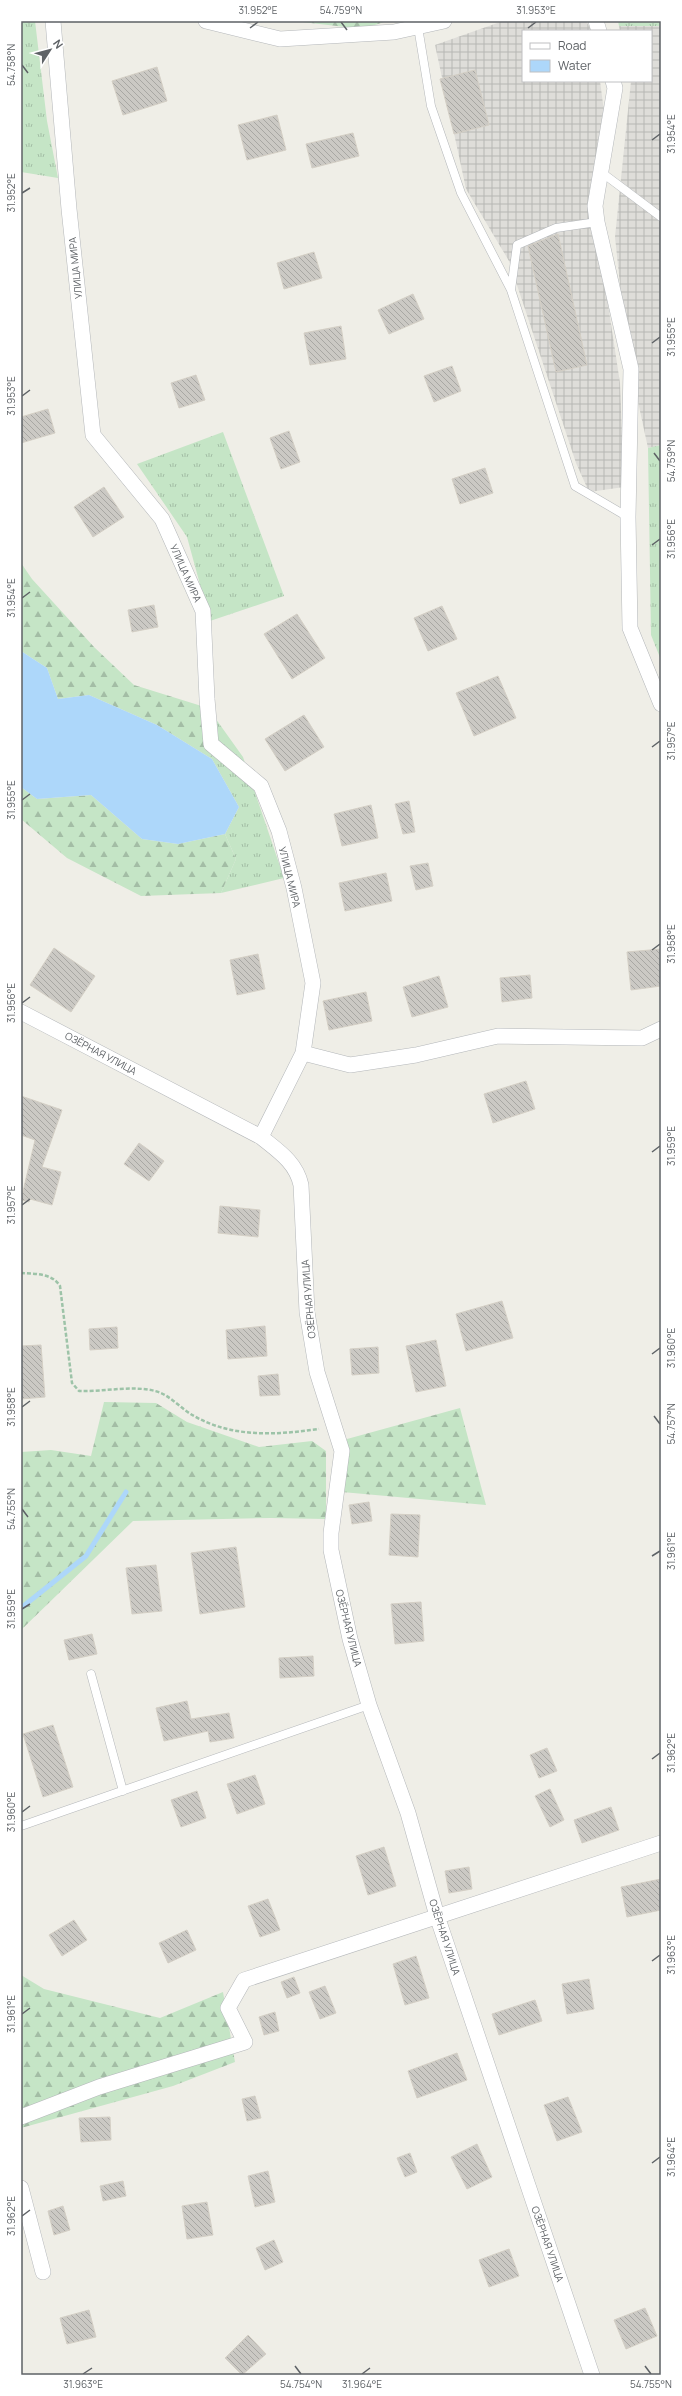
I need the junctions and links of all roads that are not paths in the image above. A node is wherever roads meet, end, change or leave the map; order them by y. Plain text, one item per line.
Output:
1 (53, 21) edge
2 (206, 21) edge
3 (444, 21) edge
4 (418, 27) junction
5 (613, 82) edge
6 (601, 172) junction
7 (661, 217) edge
8 (597, 222) junction
9 (511, 290) junction
10 (628, 517) junction
11 (661, 704) edge
12 (21, 1012) edge
13 (661, 1029) edge
14 (303, 1052) junction
15 (261, 1137) junction
16 (91, 1674) dead end
17 (369, 1705) junction
18 (123, 1791) junction
19 (21, 1826) edge
20 (661, 1843) edge
21 (437, 1916) junction
22 (21, 2117) edge
23 (21, 2188) edge
24 (43, 2272) dead end
25 (592, 2375) edge

1 - 14 street, УЛИЦА МИРА
2 - 4 street
3 - 4 street
4 - 9 lane
5 - 6 street
6 - 7 lane
6 - 8 street
8 - 9 lane
8 - 10 street
9 - 10 lane
10 - 11 street
12 - 15 street, ОЗЁРНАЯ УЛИЦА
13 - 14 street
14 - 15 street, УЛИЦА МИРА
15 - 17 street, ОЗЁРНАЯ УЛИЦА
16 - 18 lane
17 - 18 lane
17 - 21 street, ОЗЁРНАЯ УЛИЦА
18 - 19 lane
20 - 21 street
21 - 22 street
21 - 25 street, ОЗЁРНАЯ УЛИЦА
23 - 24 street

